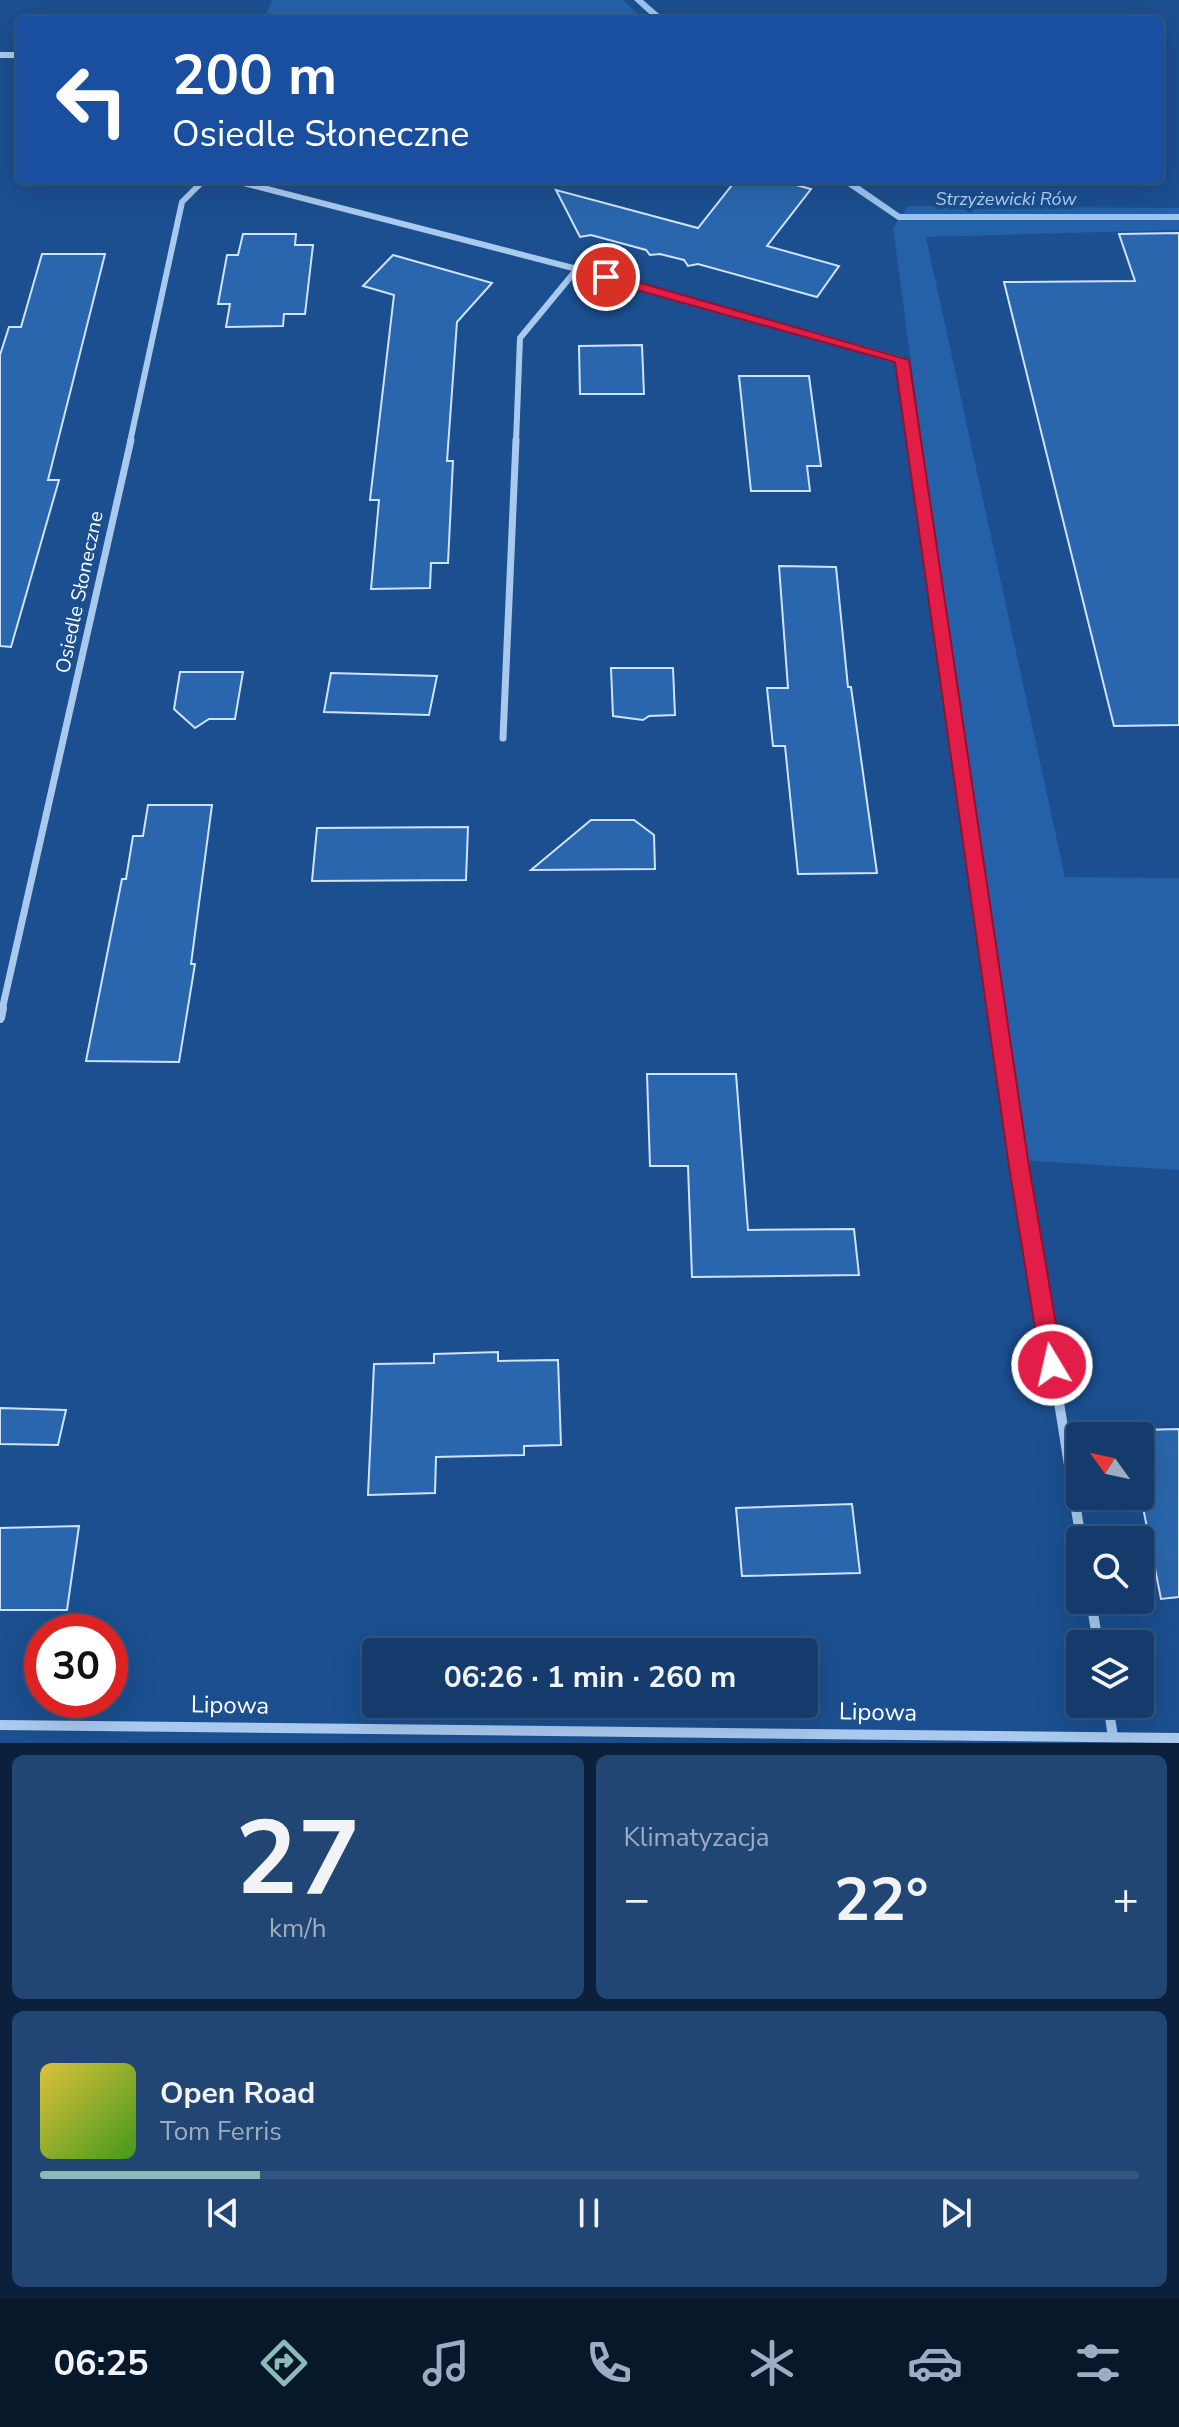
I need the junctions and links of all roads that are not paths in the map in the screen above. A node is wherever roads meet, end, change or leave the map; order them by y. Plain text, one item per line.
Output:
1 (200, 184) edge
2 (248, 184) edge
3 (577, 269) junction
4 (503, 738) dead end
5 (0, 1018) edge
6 (1079, 1526) edge
7 (1110, 1718) edge
8 (0, 1725) edge
9 (1113, 1737) junction
10 (698, 1738) edge
11 (1179, 1738) edge

1 - 5 street, Osiedle Słoneczne
2 - 3 street
3 - 4 street
3 - 6 street
7 - 9 street
8 - 10 street, Lipowa
9 - 10 street, Lipowa
9 - 11 street, Lipowa

